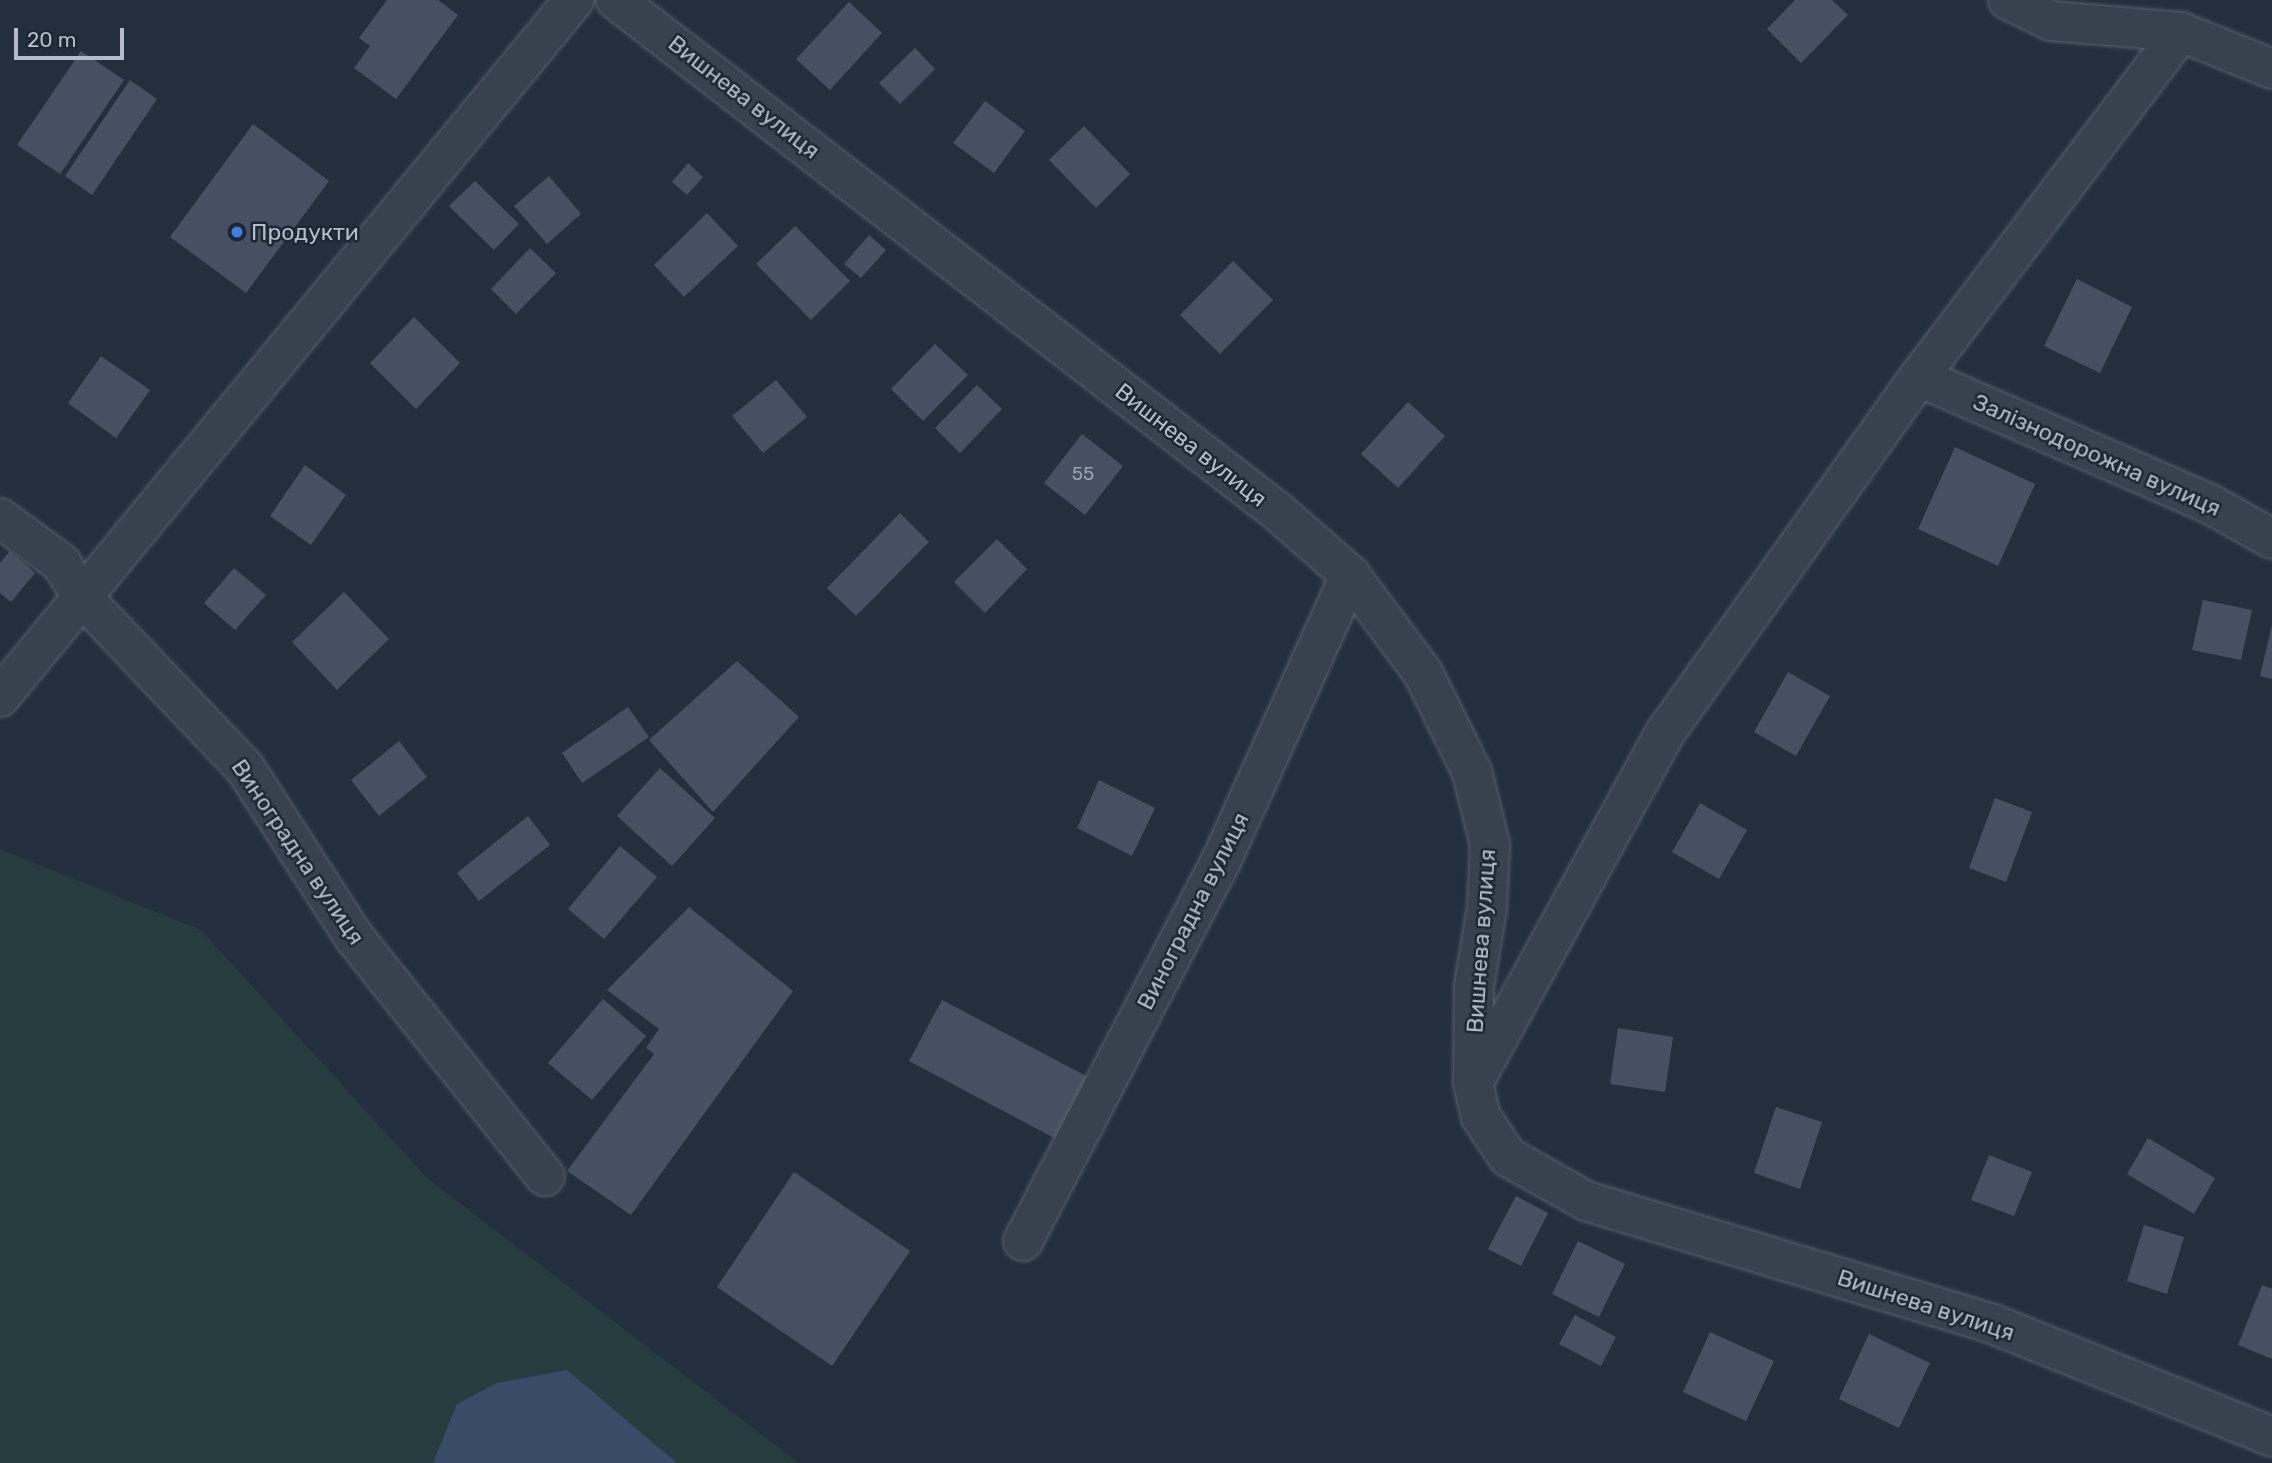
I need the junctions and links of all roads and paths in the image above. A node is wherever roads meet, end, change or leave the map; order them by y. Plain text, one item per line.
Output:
1 (574, 0) edge
2 (2008, 0) edge
3 (625, 2) edge
4 (2181, 32) junction
5 (2272, 69) edge
6 (1919, 377) junction
7 (0, 518) edge
8 (2272, 538) edge
9 (1350, 575) junction
10 (83, 598) junction
11 (0, 697) edge
12 (1473, 1083) junction
13 (545, 1176) dead end
14 (1023, 1241) dead end
15 (2272, 1437) edge

1 - 10 street
2 - 4 street
3 - 9 street, Вишнева вулиця
4 - 5 street
4 - 6 street
6 - 8 street, Залізнодорожна вулиця
6 - 12 street
7 - 10 street, Виноградна вулиця
9 - 12 street, Вишнева вулиця
9 - 14 street, Виноградна вулиця
10 - 11 street
10 - 13 street, Виноградна вулиця
12 - 15 street, Вишнева вулиця

